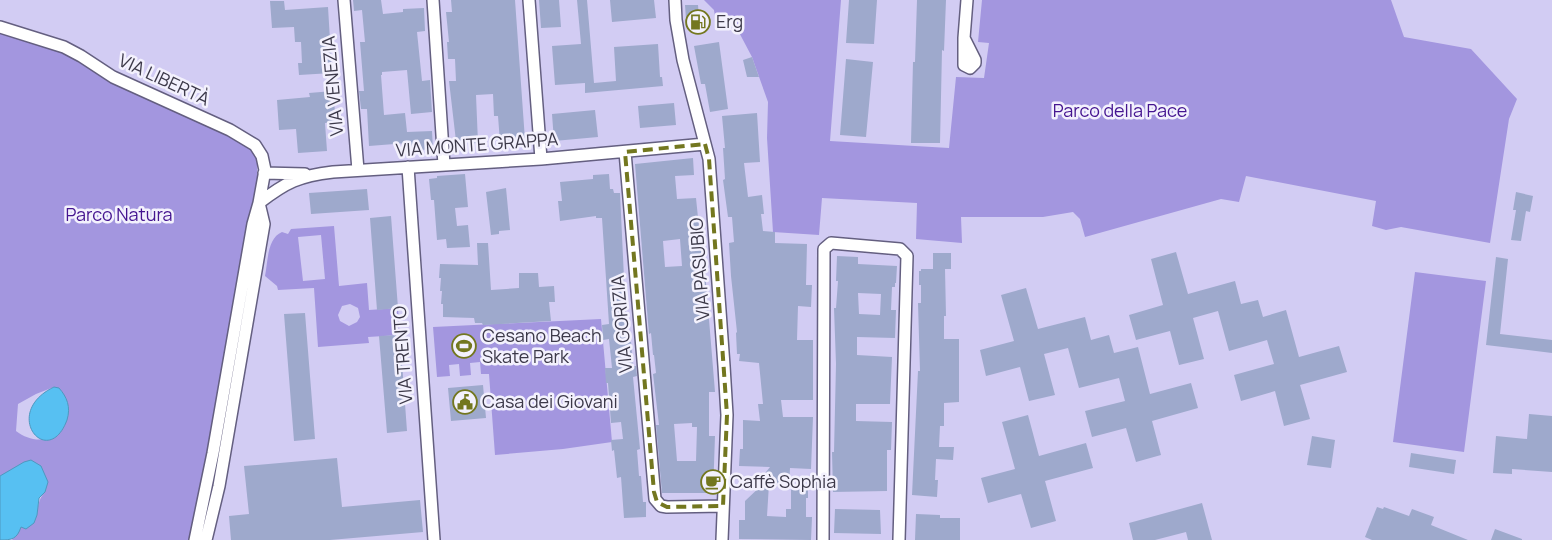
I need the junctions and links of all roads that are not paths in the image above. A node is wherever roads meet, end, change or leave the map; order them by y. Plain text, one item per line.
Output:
1 (344, 0) edge
2 (433, 0) edge
3 (529, 0) edge
4 (675, 0) edge
5 (967, 0) edge
6 (0, 27) edge
7 (964, 38) dead end
8 (705, 144) junction
9 (625, 152) junction
10 (541, 159) junction
11 (444, 165) junction
12 (408, 167) junction
13 (358, 170) junction
14 (264, 172) junction
15 (309, 175) junction
16 (259, 204) junction
17 (723, 506) junction
18 (195, 540) edge
19 (206, 540) edge
20 (434, 540) edge
21 (722, 540) edge
22 (823, 540) edge
23 (899, 540) edge

1 - 13 street, VIA VENEZIA
2 - 11 street
3 - 10 street
4 - 8 street, VIA PASUBIO
5 - 7 street
6 - 14 street, VIA LIBERTÀ
8 - 9 street, VIA MONTE GRAPPA
8 - 17 street, VIA PASUBIO
9 - 10 street, VIA MONTE GRAPPA
9 - 17 street, VIA GORIZIA
10 - 11 street, VIA MONTE GRAPPA
11 - 12 street, VIA MONTE GRAPPA
12 - 13 street, VIA MONTE GRAPPA
12 - 20 street, VIA TRENTO
13 - 15 street, VIA MONTE GRAPPA
14 - 15 street
14 - 16 street, VIA LIBERTÀ
15 - 16 street, VIA MONTE GRAPPA
16 - 18 street, VIA LIBERTÀ
16 - 19 street, VIA LIBERTÀ
17 - 21 street, VIA PASUBIO
22 - 23 street

